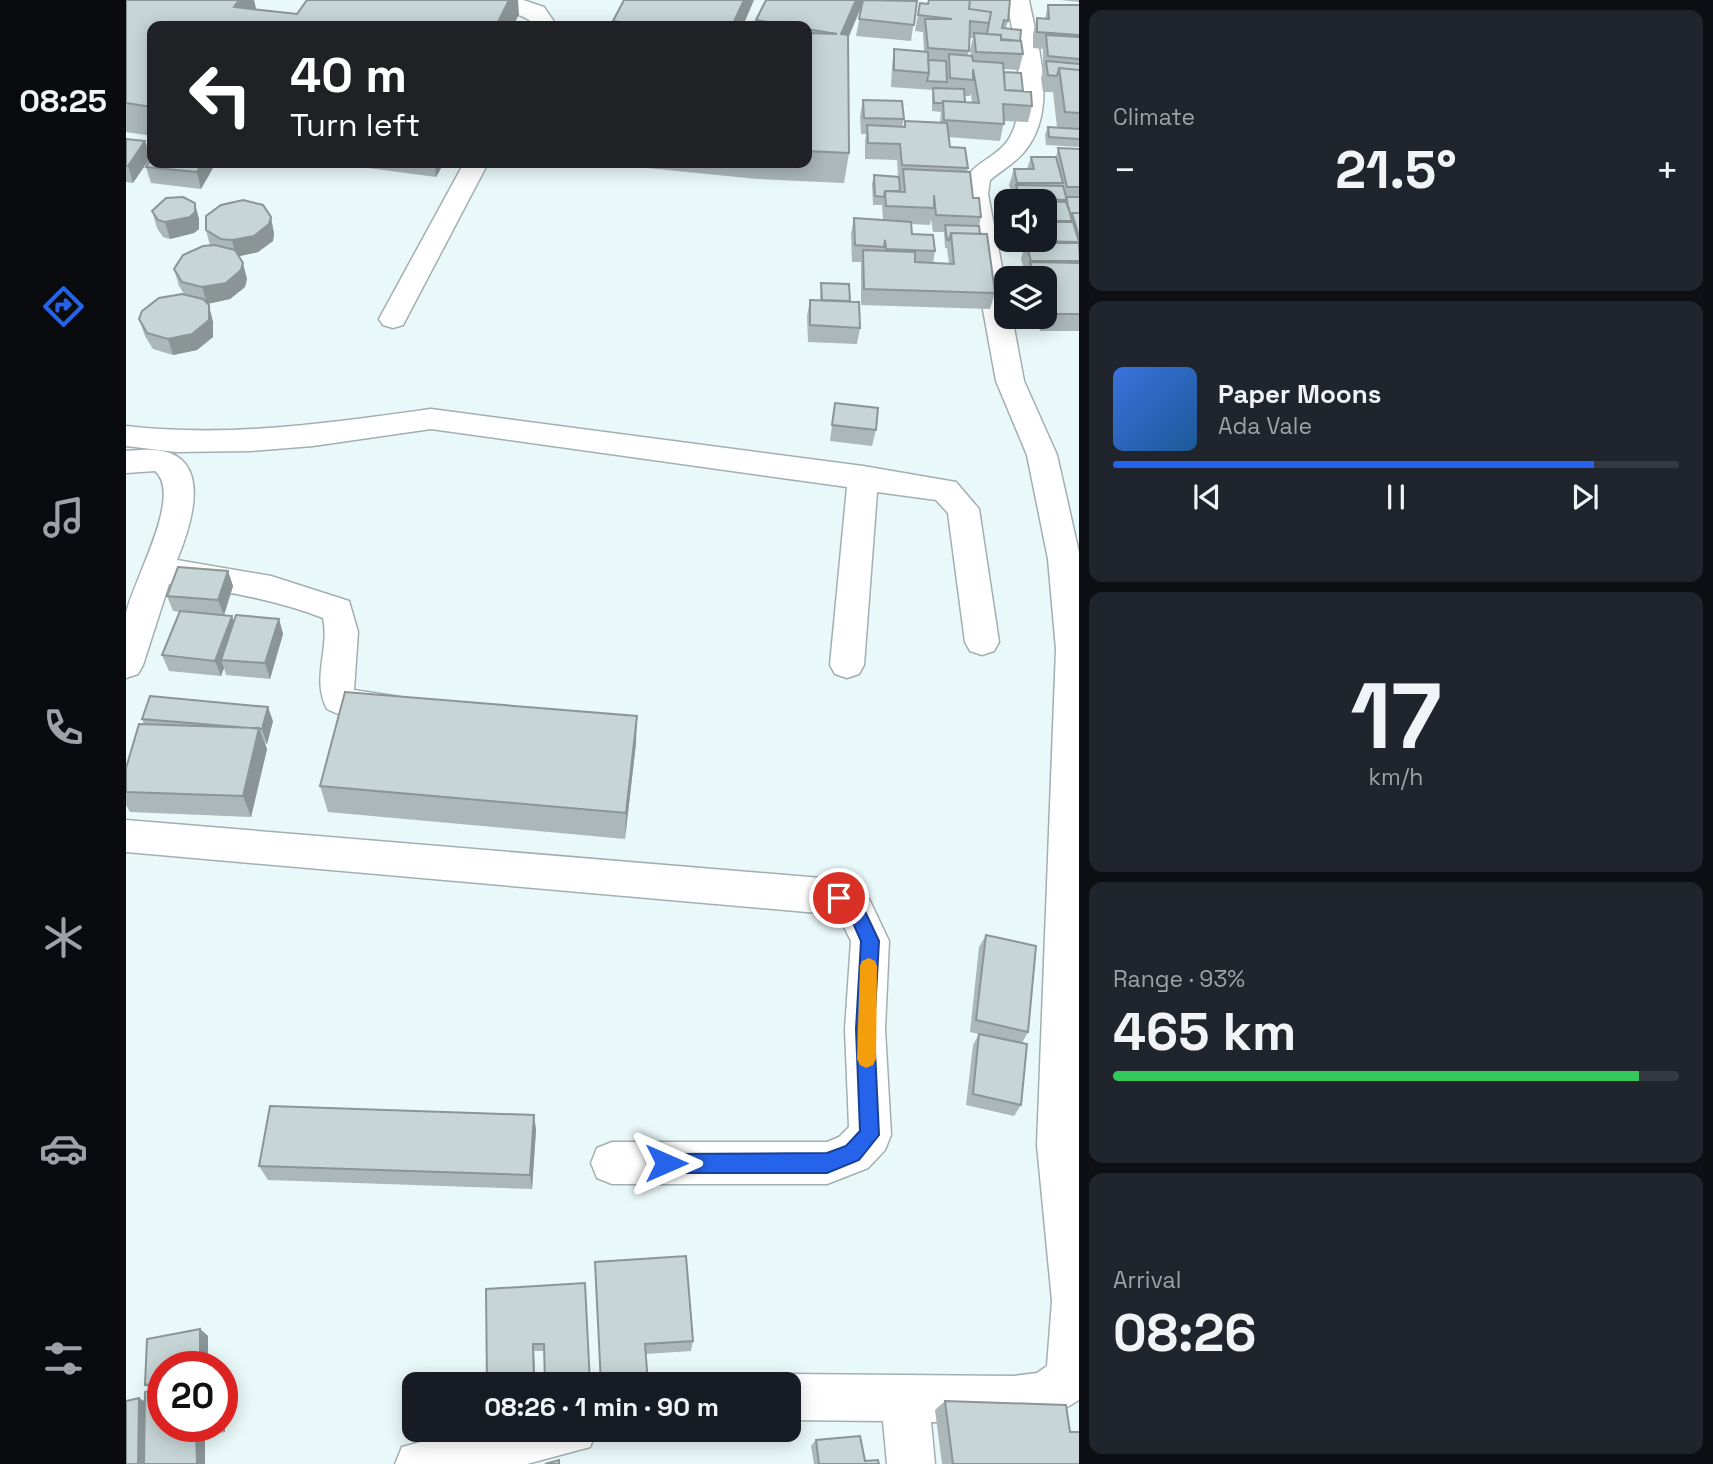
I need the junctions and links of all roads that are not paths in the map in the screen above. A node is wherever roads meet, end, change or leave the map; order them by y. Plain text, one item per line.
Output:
1 (460, 0) edge
2 (1018, 0) edge
3 (538, 13) edge
4 (126, 149) edge
5 (147, 152) edge
6 (473, 168) edge
7 (393, 319) dead end
8 (126, 436) edge
9 (126, 462) edge
10 (863, 477) junction
11 (157, 570) junction
12 (982, 642) dead end
13 (847, 664) dead end
14 (126, 665) edge
15 (418, 709) edge
16 (126, 836) edge
17 (612, 1163) dead end
18 (801, 1397) edge
19 (905, 1401) junction
20 (519, 1442) edge
21 (419, 1464) edge
22 (911, 1464) edge

1 - 3 street
2 - 19 street
4 - 5 street
6 - 7 street
8 - 10 street
9 - 11 street
10 - 12 street
10 - 13 street
11 - 14 street
11 - 15 street
16 - 17 street
18 - 19 street
19 - 22 street
20 - 21 street

